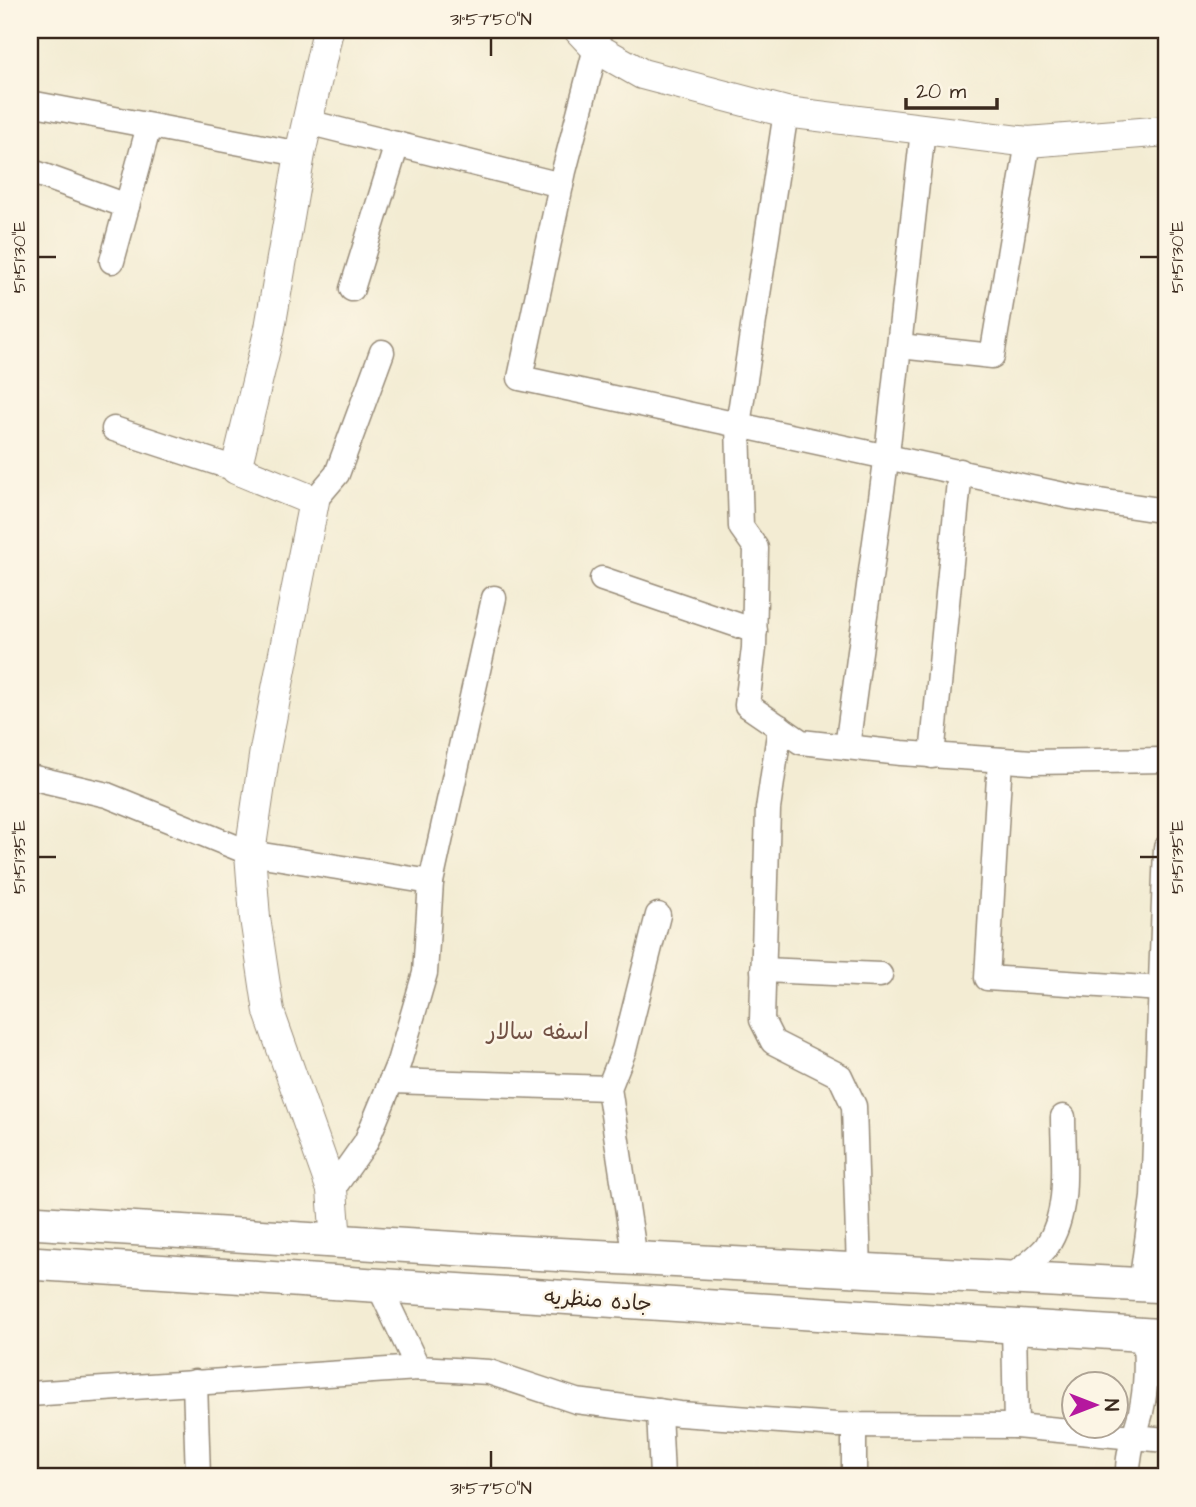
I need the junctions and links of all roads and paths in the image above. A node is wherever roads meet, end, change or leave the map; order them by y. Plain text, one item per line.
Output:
1 (328, 30) edge
2 (587, 39) edge
3 (30, 103) edge
4 (786, 112) junction
5 (307, 122) junction
6 (149, 126) junction
7 (923, 131) junction
8 (1166, 131) edge
9 (1028, 142) junction
10 (397, 144) junction
11 (300, 154) junction
12 (30, 171) edge
13 (561, 185) junction
14 (127, 206) junction
15 (112, 261) dead end
16 (352, 289) dead end
17 (900, 346) junction
18 (382, 352) dead end
19 (738, 425) junction
20 (114, 429) dead end
21 (887, 454) junction
22 (236, 469) junction
23 (960, 471) junction
24 (314, 501) junction
25 (1166, 511) edge
26 (602, 579) dead end
27 (494, 598) dead end
28 (755, 631) junction
29 (780, 727) junction
30 (848, 747) junction
31 (932, 755) junction
32 (1000, 760) junction
33 (1166, 760) edge
34 (30, 777) edge
35 (1166, 848) edge
36 (250, 853) junction
37 (431, 882) junction
38 (658, 915) dead end
39 (763, 970) junction
40 (880, 975) dead end
41 (1164, 977) edge
42 (391, 1081) junction
43 (609, 1088) junction
44 (1063, 1117) dead end
45 (332, 1190) junction
46 (30, 1222) edge
47 (336, 1241) junction
48 (635, 1259) junction
49 (30, 1264) edge
50 (859, 1271) junction
51 (1010, 1278) junction
52 (1154, 1285) edge
53 (379, 1286) junction
54 (1014, 1326) junction
55 (1155, 1335) edge
56 (418, 1368) junction
57 (195, 1382) junction
58 (30, 1394) edge
59 (659, 1411) junction
60 (853, 1426) junction
61 (1016, 1426) junction
62 (1133, 1435) junction
63 (1166, 1440) edge
64 (198, 1477) edge
65 (662, 1477) edge
66 (854, 1477) edge
67 (1128, 1477) edge

1 - 5 street
2 - 4 street
2 - 13 street
3 - 6 street
4 - 7 street
4 - 19 street
5 - 10 street
5 - 11 street
6 - 11 street
6 - 14 street
7 - 9 street
7 - 17 street
8 - 9 street
9 - 17 street
10 - 13 street
10 - 16 street
11 - 22 street
12 - 14 street
13 - 19 street
14 - 15 street
17 - 21 street
18 - 24 street
19 - 21 street
19 - 28 street
20 - 22 street
21 - 23 street
21 - 30 street
22 - 24 street
23 - 25 street
23 - 31 street
24 - 36 street
26 - 28 street
27 - 37 street
28 - 29 street
29 - 30 street
29 - 39 street
30 - 31 street
31 - 32 street
32 - 33 street
32 - 41 street
34 - 36 street
35 - 41 street
36 - 37 street
36 - 45 street
37 - 42 street
38 - 43 street
39 - 40 street
39 - 50 street
41 - 52 street
42 - 43 street
42 - 45 street
43 - 48 street
44 - 51 street
45 - 47 street
46 - 47 main road
47 - 48 main road
48 - 50 main road
49 - 53 main road, جاده منظریه
50 - 51 main road
51 - 52 main road
53 - 54 main road, جاده منظریه
53 - 56 street
54 - 55 main road, جاده منظریه
54 - 61 street
55 - 62 street
56 - 57 street
56 - 59 street
57 - 58 street
57 - 64 street
59 - 60 street
59 - 65 street
60 - 61 street
60 - 66 street
61 - 62 street
62 - 63 street
62 - 67 street

